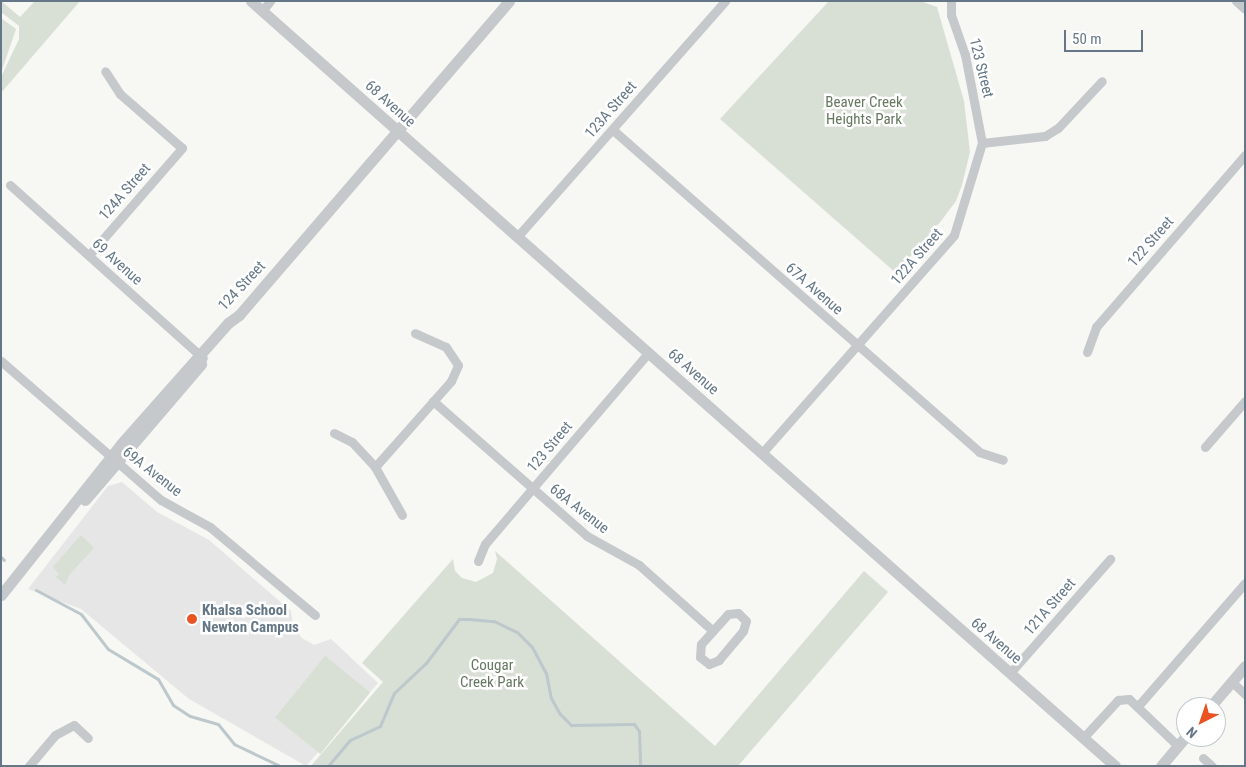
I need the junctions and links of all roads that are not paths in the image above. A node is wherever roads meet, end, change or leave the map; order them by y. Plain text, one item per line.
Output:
1 (251, 1) edge
2 (270, 1) edge
3 (509, 1) edge
4 (725, 1) edge
5 (951, 1) edge
6 (1236, 1) edge
7 (1245, 9) edge
8 (262, 11) junction
9 (105, 71) dead end
10 (1102, 81) dead end
11 (613, 130) junction
12 (398, 131) junction
13 (982, 143) junction
14 (1245, 156) edge
15 (10, 185) dead end
16 (517, 237) junction
17 (89, 255) junction
18 (415, 333) dead end
19 (858, 345) junction
20 (1087, 352) dead end
21 (648, 353) junction
22 (202, 358) junction
23 (1, 361) edge
24 (433, 401) junction
25 (1245, 401) edge
26 (334, 433) dead end
27 (1205, 447) dead end
28 (762, 454) junction
29 (114, 460) junction
30 (1002, 460) dead end
31 (375, 466) junction
32 (533, 489) junction
33 (402, 515) dead end
34 (1110, 559) dead end
35 (478, 561) dead end
36 (1245, 583) edge
37 (1, 595) edge
38 (314, 615) dead end
39 (713, 631) junction
40 (1245, 666) edge
41 (1010, 673) junction
42 (1232, 682) junction
43 (1245, 694) edge
44 (1219, 697) edge
45 (1138, 706) junction
46 (88, 738) dead end
47 (1083, 738) junction
48 (1176, 744) edge
49 (1177, 747) edge
50 (1204, 758) dead end
51 (29, 766) edge
52 (1115, 766) edge
53 (1161, 766) edge
54 (1212, 766) edge

1 - 8 street, 68 Avenue
2 - 8 street
3 - 12 street, 124 Street
4 - 11 street, 123A Street
5 - 13 street, 123 Street
6 - 7 street
8 - 12 street, 68 Avenue
9 - 17 street, 124A Street
10 - 13 street
11 - 16 street, 123A Street
11 - 19 street, 67A Avenue
12 - 16 street, 68 Avenue
12 - 22 street, 124 Street
13 - 19 street, 122A Street
14 - 20 street, 122 Street
15 - 17 street, 69 Avenue
16 - 21 street, 68 Avenue
17 - 22 street, 69 Avenue
18 - 24 street
19 - 28 street, 122A Street
19 - 30 street, 67A Avenue
21 - 28 street, 68 Avenue
21 - 32 street, 123 Street
22 - 29 street, 124 Street
23 - 29 street, 69A Avenue
24 - 31 street
24 - 32 street, 68A Avenue
25 - 27 street
26 - 31 street
28 - 41 street, 68 Avenue
29 - 37 street, 124 Street
29 - 38 street, 69A Avenue
31 - 33 street
32 - 35 street, 123 Street
32 - 39 street, 68A Avenue
34 - 41 street, 121A Street
36 - 45 street
39 - 39 street
40 - 42 street
41 - 47 street, 68 Avenue
42 - 43 street
42 - 44 street
45 - 47 street
45 - 48 street
46 - 51 street
47 - 52 street, 68 Avenue
49 - 53 street
50 - 54 street

